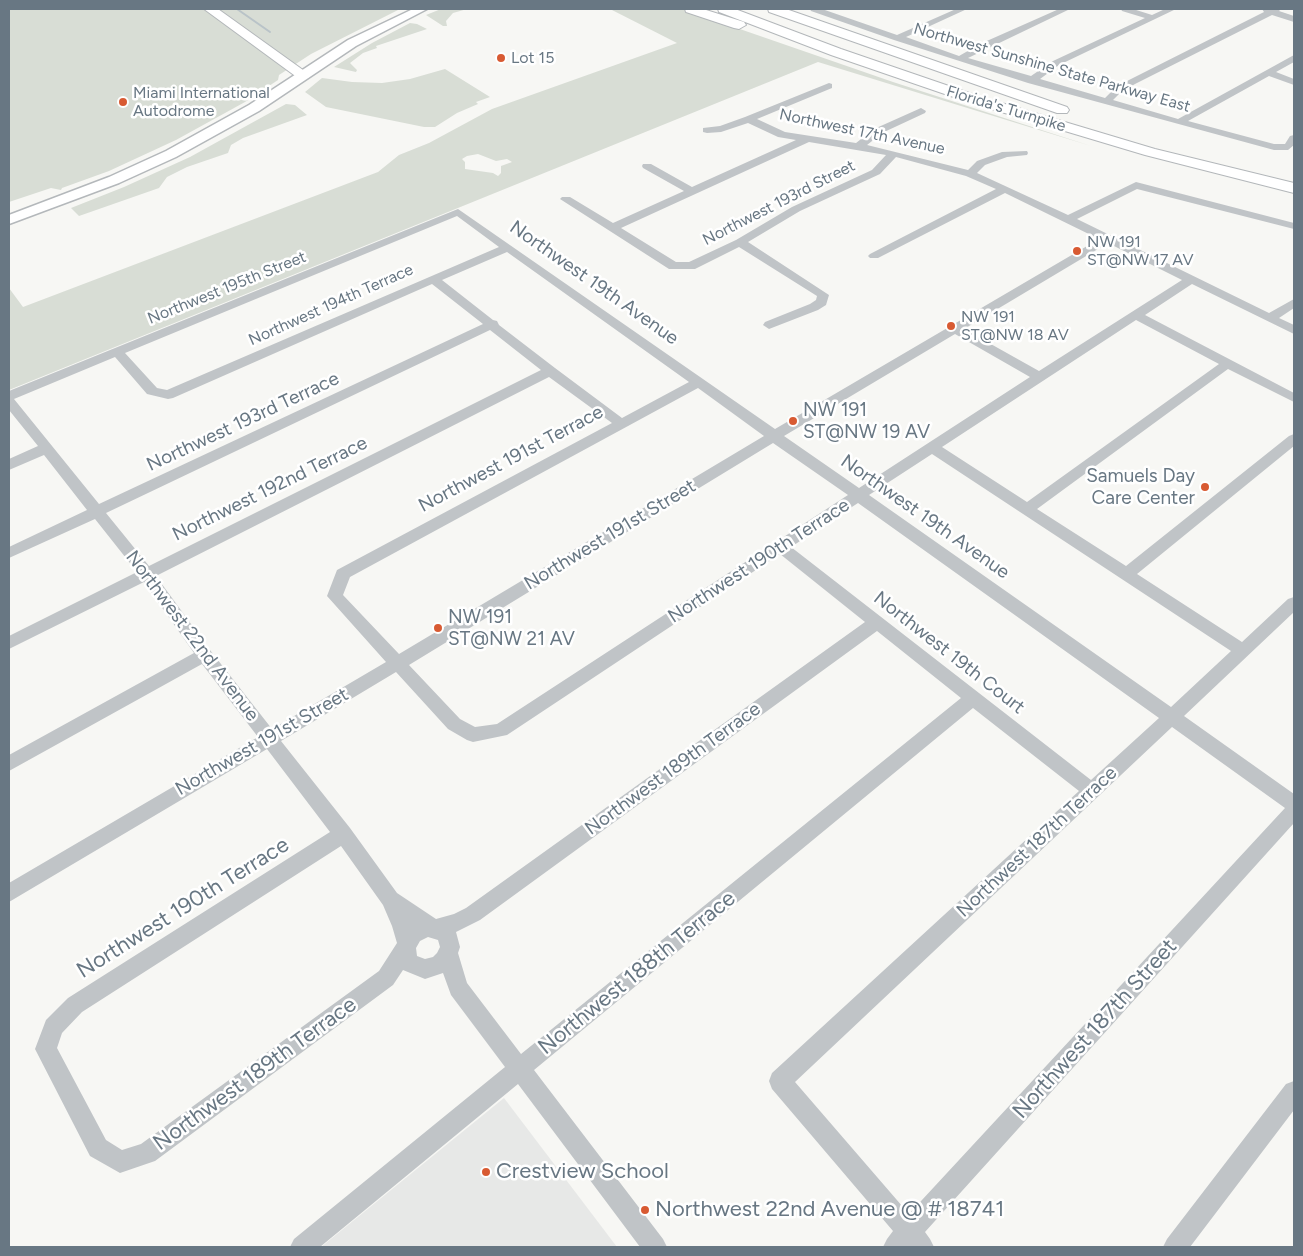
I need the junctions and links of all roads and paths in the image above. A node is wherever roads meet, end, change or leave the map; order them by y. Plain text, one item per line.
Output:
1 (210, 9) edge
2 (421, 9) edge
3 (691, 9) edge
4 (724, 9) edge
5 (751, 9) edge
6 (774, 9) edge
7 (814, 9) edge
8 (963, 9) edge
9 (1066, 9) edge
10 (1125, 9) edge
11 (1172, 9) edge
12 (1270, 10) edge
13 (848, 11) dead end
14 (835, 16) junction
15 (1152, 18) junction
16 (1294, 19) edge
17 (897, 38) junction
18 (836, 52) junction
19 (1294, 58) edge
20 (960, 59) junction
21 (1269, 72) junction
22 (303, 75) junction
23 (1031, 80) junction
24 (1294, 82) edge
25 (829, 86) dead end
26 (1106, 102) junction
27 (921, 111) dead end
28 (750, 119) junction
29 (1179, 122) junction
30 (707, 130) dead end
31 (1123, 132) junction
32 (1294, 138) edge
33 (805, 140) junction
34 (858, 147) junction
35 (1023, 153) dead end
36 (894, 154) junction
37 (647, 166) dead end
38 (970, 174) junction
39 (1294, 175) edge
40 (1136, 185) joint
41 (1005, 188) junction
42 (1294, 188) edge
43 (693, 192) junction
44 (566, 199) dead end
45 (458, 212) joint
46 (1068, 219) junction
47 (9, 220) edge
48 (1294, 226) edge
49 (612, 228) junction
50 (1108, 238) junction
51 (740, 242) junction
52 (508, 247) junction
53 (874, 256) dead end
54 (673, 266) joint
55 (433, 279) junction
56 (1192, 279) junction
57 (819, 292) joint
58 (1294, 303) edge
59 (1136, 315) junction
60 (1270, 318) junction
61 (493, 324) junction
62 (769, 325) dead end
63 (955, 329) junction
64 (1294, 330) edge
65 (116, 351) junction
66 (1228, 363) junction
67 (550, 372) junction
68 (1039, 377) junction
69 (699, 382) junction
70 (9, 396) edge
71 (1294, 398) edge
72 (9, 401) edge
73 (622, 424) junction
74 (774, 436) junction
75 (1294, 439) edge
76 (932, 447) junction
77 (46, 448) junction
78 (9, 465) edge
79 (859, 495) junction
80 (1027, 509) junction
81 (96, 512) junction
82 (781, 547) junction
83 (9, 554) edge
84 (146, 573) junction
85 (1127, 574) junction
86 (1294, 603) edge
87 (876, 623) junction
88 (9, 643) edge
89 (1243, 651) junction
90 (204, 655) junction
91 (398, 663) junction
92 (973, 698) junction
93 (1172, 717) junction
94 (269, 737) junction
95 (9, 764) edge
96 (1092, 790) junction
97 (1294, 804) edge
98 (1294, 810) edge
99 (343, 834) junction
100 (9, 893) edge
101 (390, 899) junction
102 (470, 916) junction
103 (434, 928) junction
104 (406, 946) junction
105 (449, 949) junction
106 (423, 969) junction
107 (386, 978) junction
108 (458, 988) junction
109 (52, 1027) joint
110 (520, 1069) junction
111 (780, 1081) joint
112 (1294, 1092) edge
113 (120, 1162) joint
114 (909, 1243) edge
115 (302, 1247) edge
116 (655, 1247) edge
117 (1175, 1247) edge

1 - 22 highway
2 - 22 main road
3 - 18 highway
4 - 18 highway, Florida's Turnpike
5 - 31 highway, Florida's Turnpike
6 - 31 highway
7 - 14 street, Northwest Sunshine State Parkway East
8 - 17 street
9 - 20 street
10 - 15 street
11 - 15 street
12 - 16 street
12 - 26 street
13 - 14 street
14 - 17 street, Northwest Sunshine State Parkway East
15 - 23 street
17 - 20 street, Northwest Sunshine State Parkway East
18 - 42 highway, Florida's Turnpike
19 - 21 street
20 - 23 street, Northwest Sunshine State Parkway East
21 - 24 street
21 - 29 street
22 - 47 main road
23 - 26 street, Northwest Sunshine State Parkway East
25 - 28 street
26 - 29 street, Northwest Sunshine State Parkway East
27 - 34 street, Northwest 193rd Street
28 - 30 street
28 - 33 street, Northwest 17th Avenue
29 - 32 street, Northwest Sunshine State Parkway East
31 - 39 highway, Florida's Turnpike
33 - 34 street, Northwest 17th Avenue
33 - 43 street
34 - 36 street, Northwest 17th Avenue
35 - 38 street
36 - 38 street, Northwest 17th Avenue
36 - 51 street, Northwest 193rd Street
37 - 43 street
38 - 41 street, Northwest 17th Avenue
40 - 46 street
40 - 48 street
41 - 46 street, Northwest 17th Avenue
41 - 53 street
43 - 49 street
44 - 49 street
45 - 52 street, Northwest 19th Avenue
45 - 65 street, Northwest 195th Street
46 - 50 street, Northwest 17th Avenue
49 - 54 street
50 - 56 street, Northwest 17th Avenue
50 - 63 street, Northwest 191st Street
51 - 54 street, Northwest 193rd Street
51 - 57 street
52 - 55 street, Northwest 194th Terrace
52 - 69 street, Northwest 19th Avenue
55 - 61 street
55 - 65 street, Northwest 194th Terrace
56 - 59 street, Northwest 190th Terrace
56 - 60 street, Northwest 17th Avenue
57 - 62 street
58 - 60 street
59 - 66 street
59 - 68 street, Northwest 190th Terrace
60 - 64 street, Northwest 17th Avenue
61 - 67 street
61 - 81 street, Northwest 193rd Terrace
63 - 68 street
63 - 74 street, Northwest 191st Street
65 - 70 street, Northwest 195th Street
66 - 71 street
66 - 80 street
67 - 73 street
67 - 84 street, Northwest 192nd Terrace
68 - 76 street, Northwest 190th Terrace
69 - 73 street, Northwest 191st Terrace
69 - 74 street, Northwest 19th Avenue
72 - 77 street, Northwest 22nd Avenue
73 - 91 street, Northwest 191st Terrace
74 - 79 street, Northwest 19th Avenue
74 - 91 street, Northwest 191st Street
75 - 85 street
76 - 79 street, Northwest 190th Terrace
76 - 80 street
77 - 78 street
77 - 81 street, Northwest 22nd Avenue
79 - 82 street, Northwest 190th Terrace
79 - 93 street, Northwest 19th Avenue
80 - 85 street
81 - 83 street, Northwest 193rd Terrace
81 - 84 street, Northwest 22nd Avenue
82 - 87 street, Northwest 19th Court
82 - 91 street, Northwest 190th Terrace
84 - 88 street, Northwest 192nd Terrace
84 - 90 street, Northwest 22nd Avenue
85 - 89 street
86 - 89 street, Northwest 187th Terrace
87 - 92 street, Northwest 19th Court
87 - 102 street, Northwest 189th Terrace
89 - 93 street, Northwest 187th Terrace
90 - 94 street, Northwest 22nd Avenue
90 - 95 street
91 - 94 street, Northwest 191st Street
92 - 96 street, Northwest 19th Court
92 - 110 street, Northwest 188th Terrace
93 - 96 street, Northwest 187th Terrace
93 - 97 street, Northwest 19th Avenue
94 - 99 street, Northwest 22nd Avenue
94 - 100 street, Northwest 191st Street
96 - 111 street, Northwest 187th Terrace
98 - 114 street, Northwest 187th Street
99 - 101 street, Northwest 22nd Avenue
99 - 109 street, Northwest 190th Terrace
101 - 103 street, Northwest 22nd Avenue
101 - 104 street, Northwest 22nd Avenue
102 - 103 street, Northwest 189th Terrace
102 - 105 street, Northwest 189th Terrace
103 - 104 street
103 - 105 street
104 - 106 street
104 - 107 street, Northwest 189th Terrace
105 - 106 street
105 - 108 street
106 - 107 street, Northwest 189th Terrace
106 - 108 street
107 - 113 street, Northwest 189th Terrace
108 - 110 street
109 - 113 street
110 - 115 street, Northwest 188th Terrace
110 - 116 street
111 - 114 street
112 - 117 street

